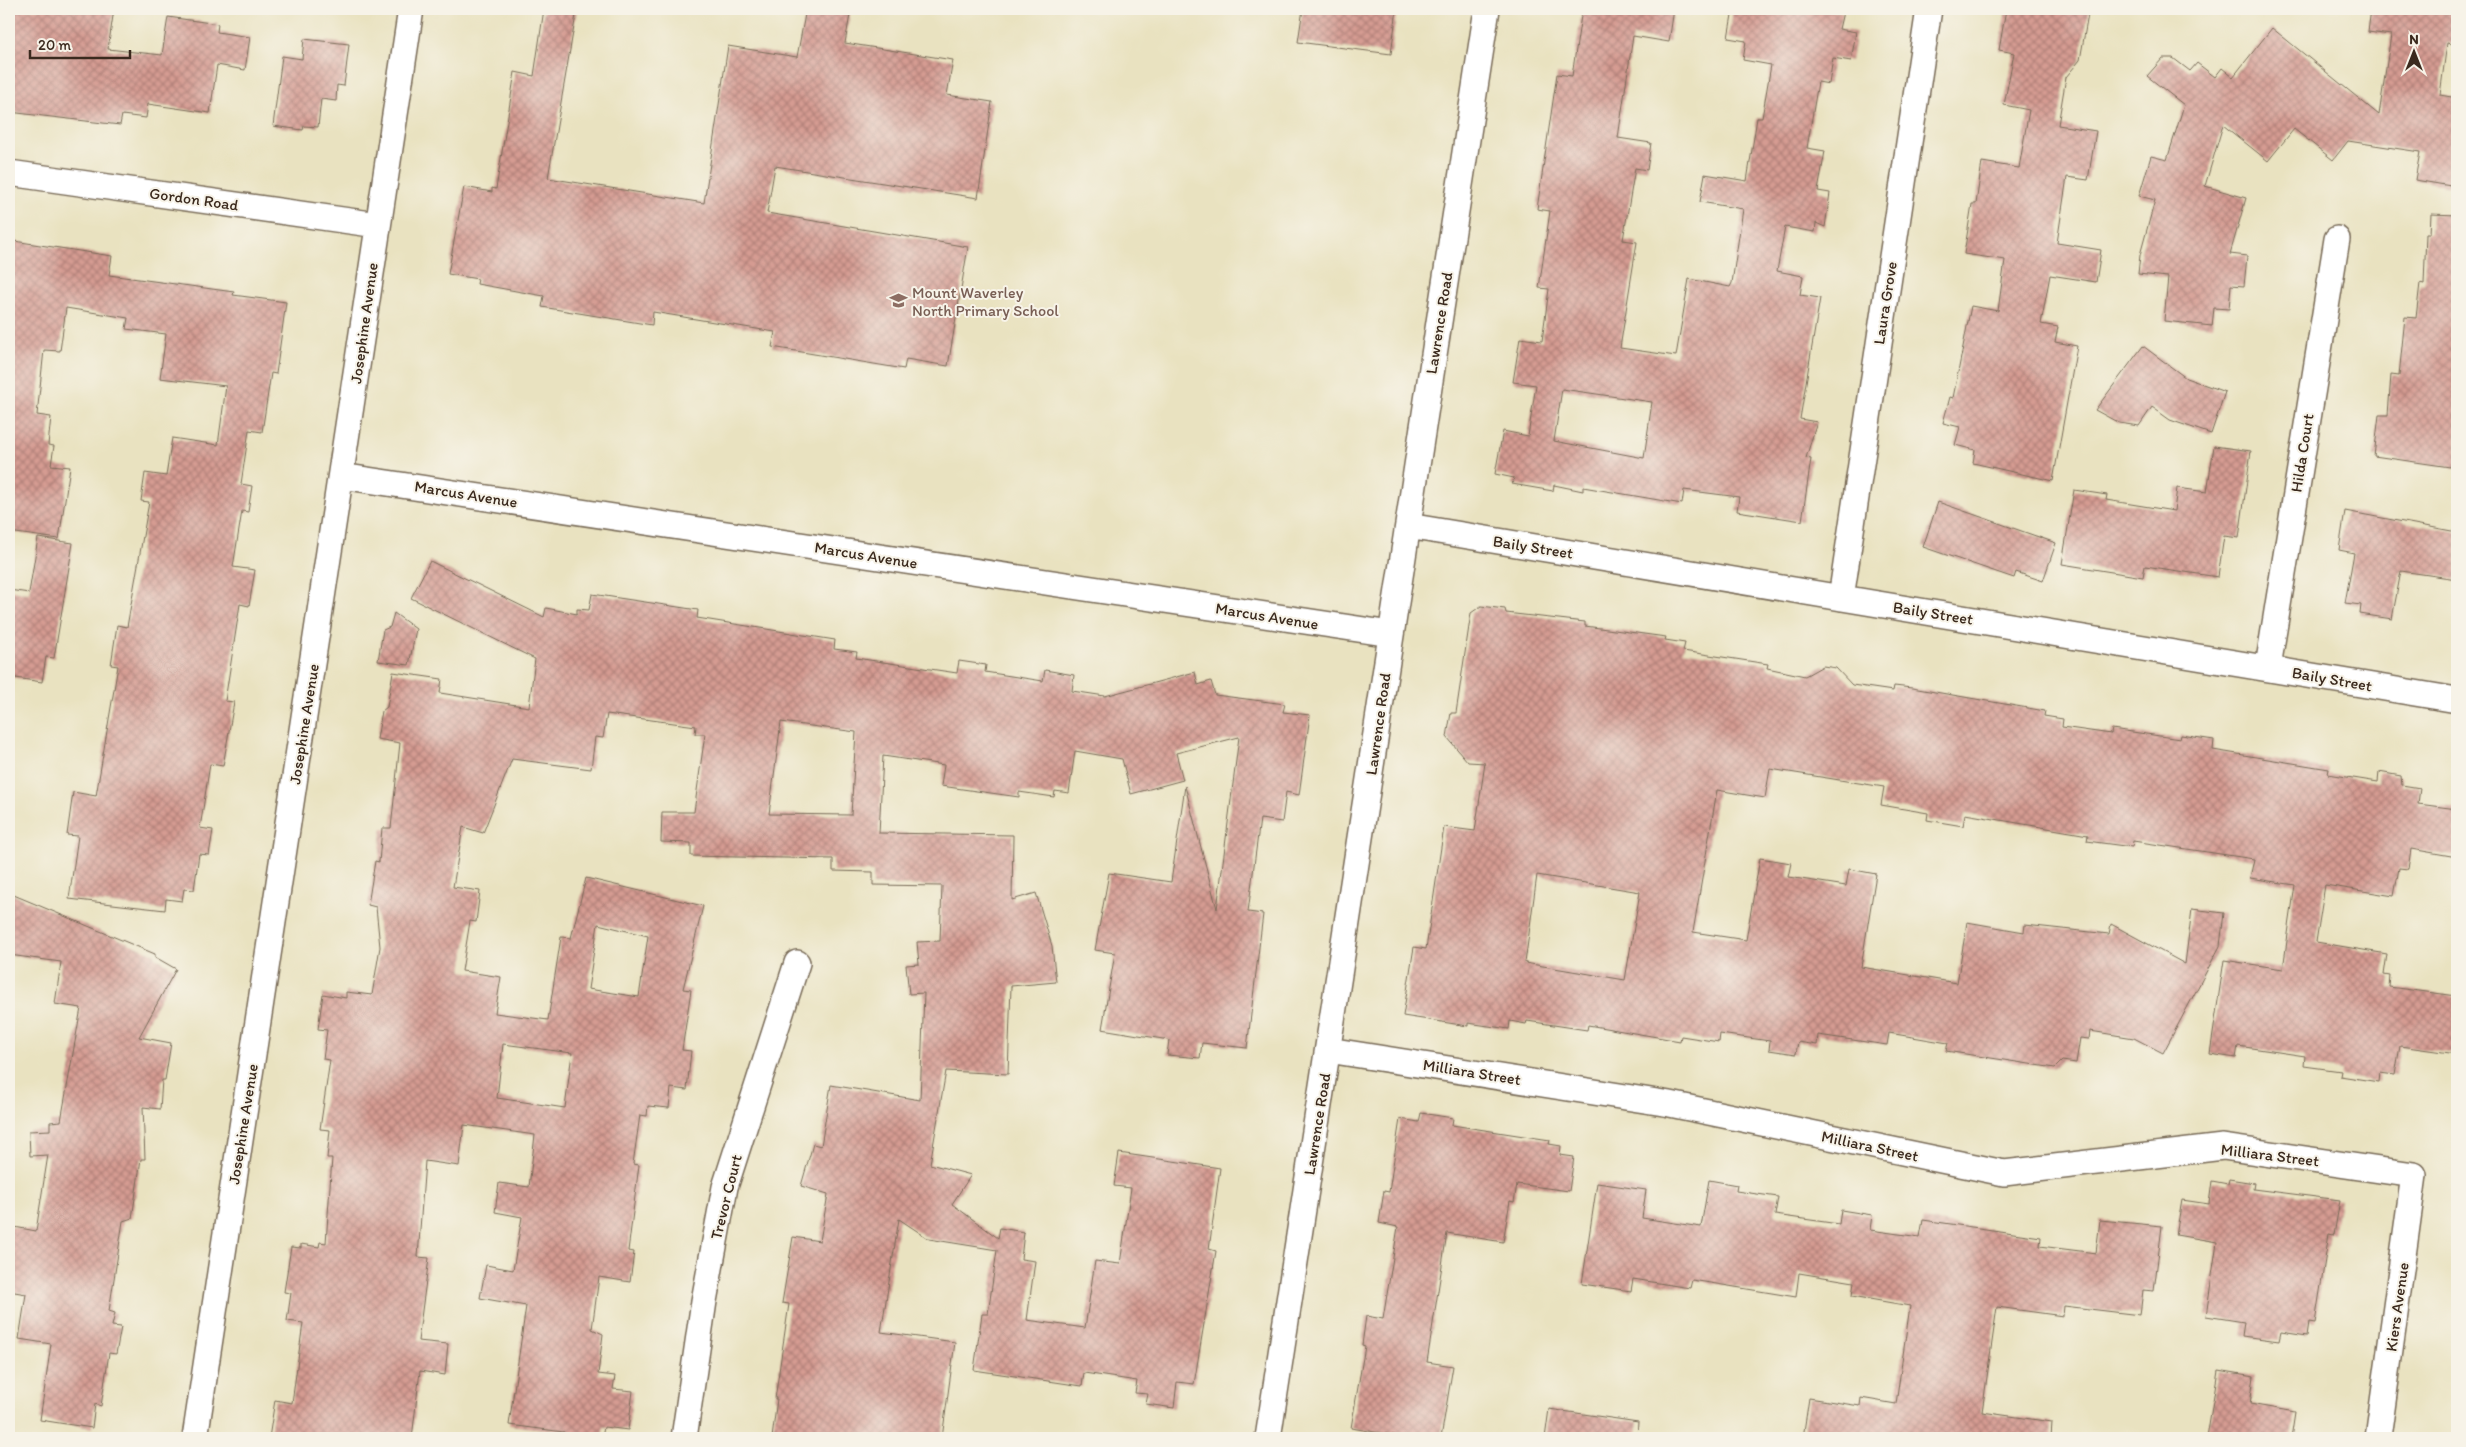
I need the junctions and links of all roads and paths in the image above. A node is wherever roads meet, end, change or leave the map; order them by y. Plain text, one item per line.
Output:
1 (411, 9) edge
2 (1487, 9) edge
3 (1929, 9) edge
4 (9, 173) edge
5 (378, 225) junction
6 (2337, 238) dead end
7 (341, 476) junction
8 (1408, 526) junction
9 (1841, 598) junction
10 (1391, 634) junction
11 (2268, 667) junction
12 (2457, 700) edge
13 (797, 963) dead end
14 (1328, 1050) junction
15 (2414, 1175) joint
16 (195, 1438) edge
17 (684, 1438) edge
18 (1268, 1438) edge
19 (2378, 1438) edge

1 - 5 street, Josephine Avenue
2 - 8 street, Lawrence Road
3 - 9 street, Laura Grove
4 - 5 street, Gordon Road
5 - 7 street, Josephine Avenue
6 - 11 street, Hilda Court
7 - 10 street, Marcus Avenue
7 - 16 street, Josephine Avenue
8 - 9 street, Baily Street
8 - 10 street, Lawrence Road
9 - 11 street, Baily Street
10 - 14 street, Lawrence Road
11 - 12 street, Baily Street
13 - 17 street, Trevor Court
14 - 15 street, Milliara Street
14 - 18 street, Lawrence Road
15 - 19 street, Kiers Avenue

